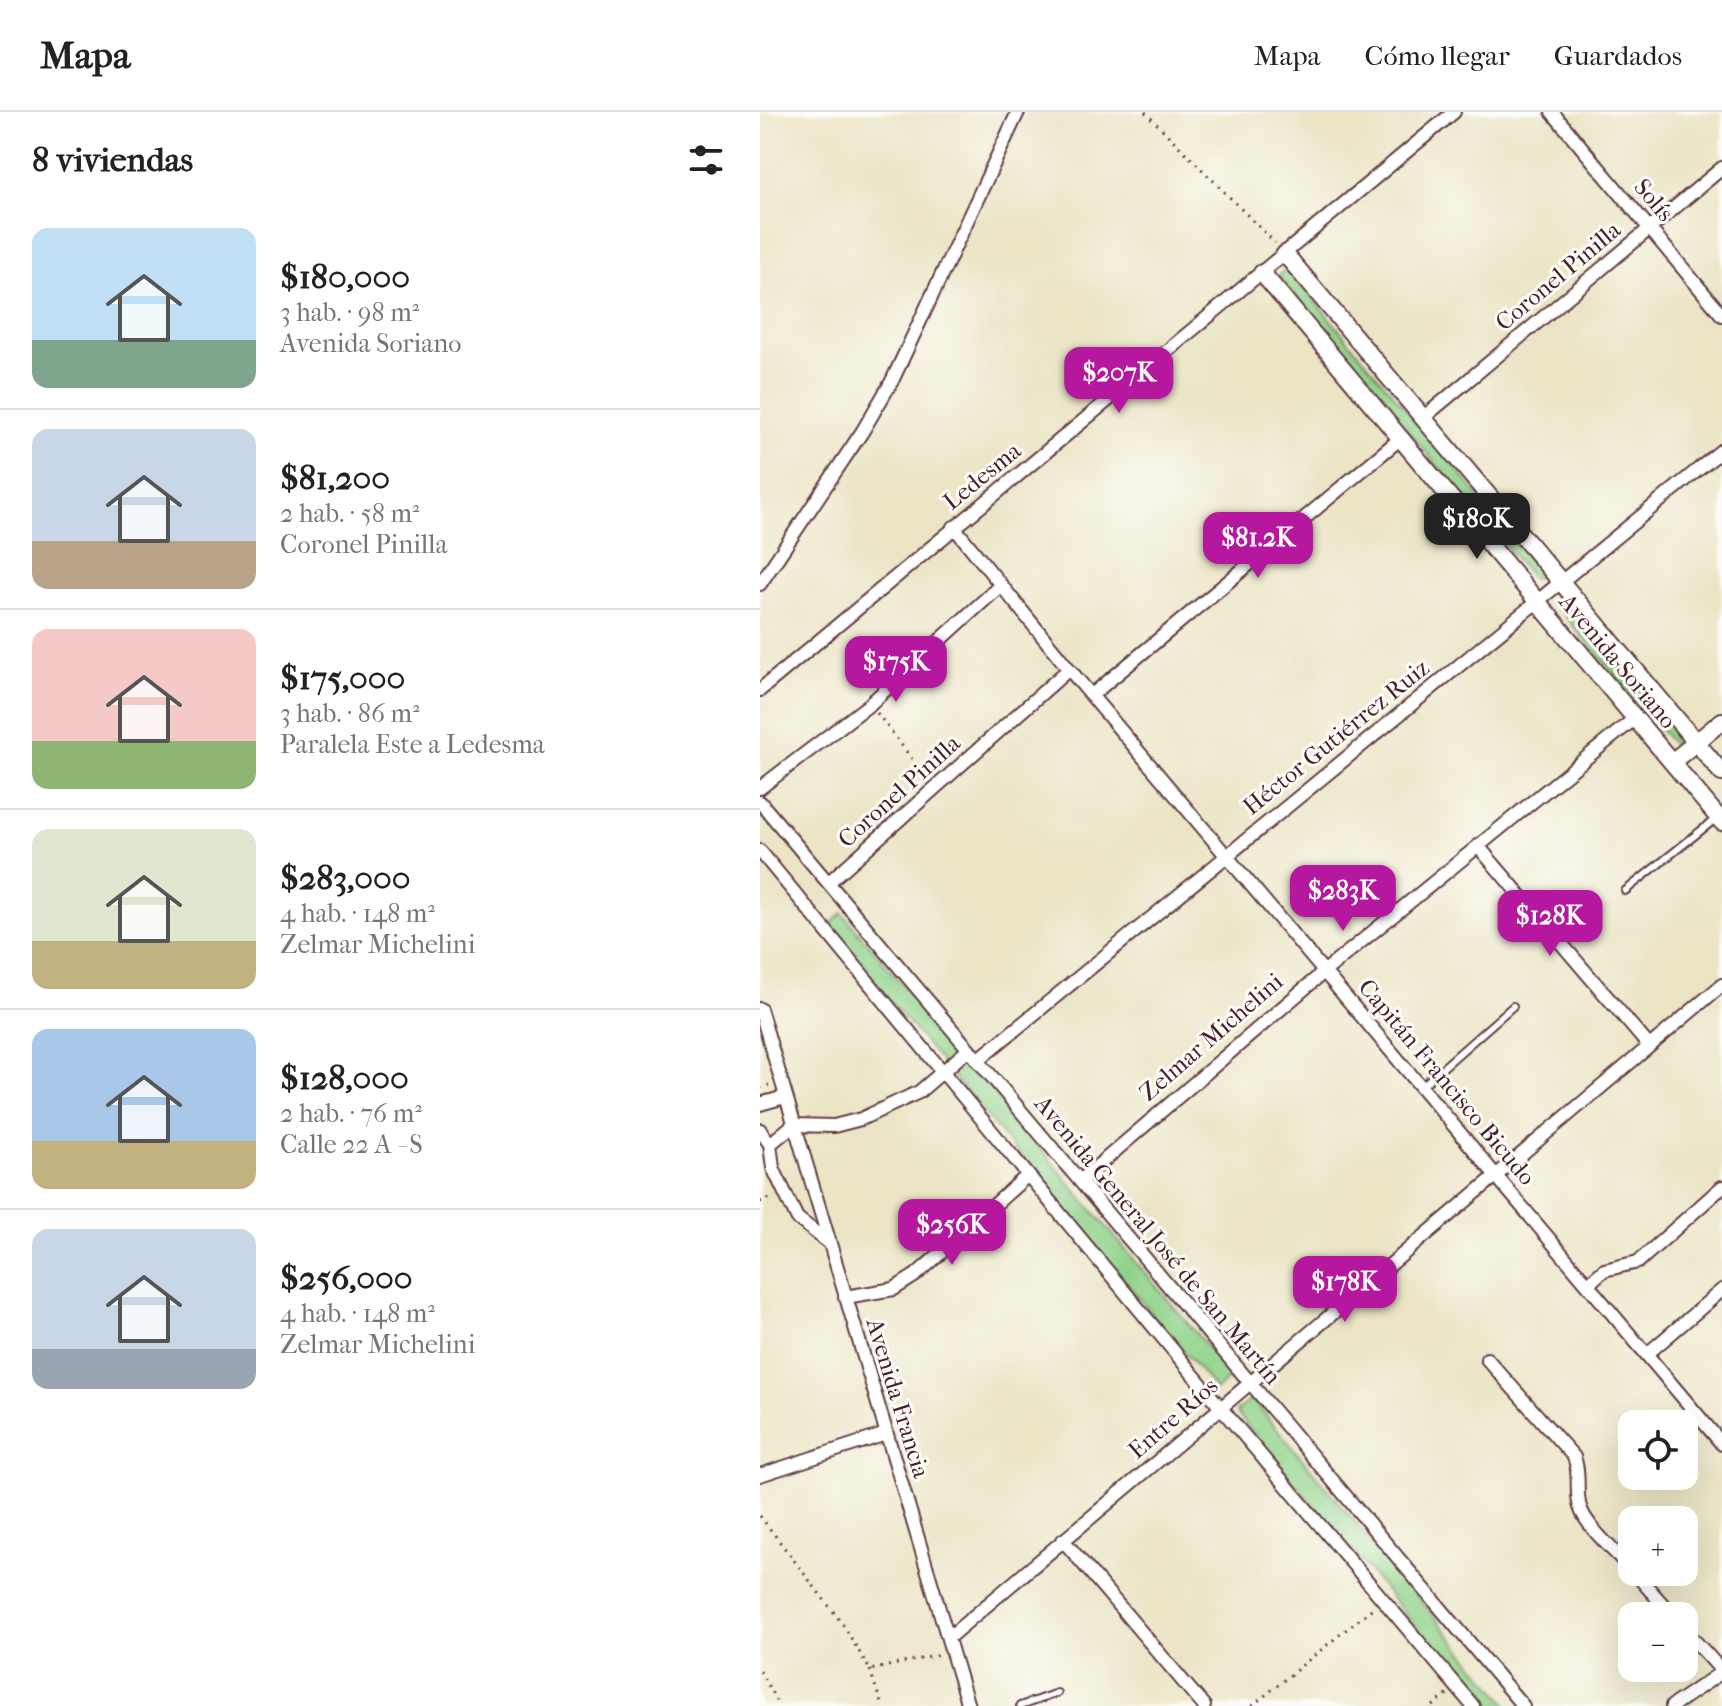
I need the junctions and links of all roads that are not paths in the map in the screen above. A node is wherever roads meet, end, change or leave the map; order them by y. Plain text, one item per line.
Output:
1 (1018, 112) edge
2 (1454, 112) edge
3 (1552, 112) edge
4 (1722, 168) edge
5 (1649, 229) junction
6 (1285, 254) junction
7 (1262, 273) junction
8 (1722, 315) edge
9 (1423, 418) junction
10 (1401, 438) junction
11 (1722, 450) edge
12 (954, 527) junction
13 (1561, 582) junction
14 (761, 584) edge
15 (1001, 585) junction
16 (1536, 601) junction
17 (1069, 669) junction
18 (760, 690) edge
19 (1093, 694) junction
20 (1634, 719) junction
21 (1722, 721) edge
22 (1696, 742) junction
23 (1672, 762) junction
24 (1722, 773) edge
25 (760, 788) edge
26 (760, 802) edge
27 (1720, 820) edge
28 (1478, 846) junction
29 (760, 851) edge
30 (1226, 855) junction
31 (829, 882) junction
32 (1625, 891) dead end
33 (1325, 971) junction
34 (1722, 985) edge
35 (1513, 1006) dead end
36 (760, 1009) edge
37 (1649, 1046) junction
38 (974, 1054) junction
39 (944, 1073) junction
40 (1422, 1086) junction
41 (785, 1097) junction
42 (760, 1104) edge
43 (793, 1125) junction
44 (760, 1130) edge
45 (770, 1144) junction
46 (1496, 1173) junction
47 (1028, 1175) junction
48 (1080, 1181) junction
49 (1722, 1187) edge
50 (828, 1242) junction
51 (1588, 1284) junction
52 (1722, 1290) edge
53 (845, 1297) junction
54 (1647, 1354) junction
55 (1487, 1359) dead end
56 (1248, 1382) junction
57 (1220, 1407) junction
58 (886, 1434) junction
59 (1722, 1444) edge
60 (760, 1475) edge
61 (1063, 1540) junction
62 (1618, 1554) edge
63 (1646, 1586) edge
64 (1661, 1602) edge
65 (948, 1638) junction
66 (1698, 1645) edge
67 (1722, 1672) edge
68 (1057, 1693) dead end
69 (968, 1706) edge
70 (1020, 1706) edge
71 (1204, 1706) edge
72 (1473, 1706) edge
73 (1523, 1706) edge
74 (1672, 1706) edge

1 - 14 street
2 - 6 street, Ledesma
3 - 5 street, Solís
4 - 5 street, Coronel Pinilla
5 - 8 street, Solís
5 - 9 street, Coronel Pinilla
6 - 7 street, Ledesma
6 - 9 street, Avenida Soriano
7 - 10 street, Avenida Soriano
7 - 12 street, Ledesma
9 - 13 street, Avenida Soriano
10 - 16 street, Avenida Soriano
10 - 19 street
11 - 13 street, Héctor Gutiérrez Ruiz
12 - 15 street, Capitán Francisco Bicudo
12 - 18 street, Ledesma
13 - 16 street, Héctor Gutiérrez Ruiz
13 - 22 street, Avenida Soriano
15 - 17 street, Capitán Francisco Bicudo
15 - 25 street
16 - 20 street, Avenida Soriano
16 - 30 street, Héctor Gutiérrez Ruiz
17 - 19 street, Capitán Francisco Bicudo
17 - 31 street, Coronel Pinilla
19 - 30 street, Capitán Francisco Bicudo
20 - 23 street, Avenida Soriano
20 - 28 street, Zelmar Michelini
21 - 22 street
22 - 23 street
22 - 24 street, Avenida Soriano
23 - 27 street, Avenida Soriano
26 - 31 street, Avenida General José de San Martín
27 - 32 lane
28 - 33 street, Zelmar Michelini
28 - 37 street
29 - 39 street
30 - 33 street, Capitán Francisco Bicudo
30 - 38 street, Héctor Gutiérrez Ruiz
31 - 38 street, Avenida General José de San Martín
33 - 40 street, Capitán Francisco Bicudo
33 - 48 street, Zelmar Michelini
34 - 37 street, Entre Ríos
35 - 40 lane
36 - 41 street, Avenida Francia
37 - 46 street, Entre Ríos
38 - 39 street, Héctor Gutiérrez Ruiz
38 - 48 street, Avenida General José de San Martín
39 - 43 street, Héctor Gutiérrez Ruiz
39 - 47 street
40 - 46 street, Capitán Francisco Bicudo
41 - 42 street
41 - 43 street, Avenida Francia
43 - 45 street
43 - 50 street, Avenida Francia
44 - 45 street
45 - 50 street
46 - 51 street, Capitán Francisco Bicudo
46 - 56 street, Entre Ríos
47 - 53 street
47 - 57 street
48 - 56 street, Avenida General José de San Martín
49 - 51 street
50 - 53 street, Avenida Francia
51 - 54 street, Capitán Francisco Bicudo
52 - 54 street
53 - 58 street, Avenida Francia
54 - 59 street, Capitán Francisco Bicudo
55 - 62 street
56 - 57 street, Entre Ríos
56 - 73 street, Avenida General José de San Martín
57 - 61 street, Entre Ríos
57 - 72 street
58 - 60 street
58 - 65 street, Avenida Francia
61 - 65 street, Entre Ríos
61 - 71 street
63 - 64 street
65 - 69 street, Avenida Francia
66 - 67 street
67 - 74 street
68 - 70 lane

